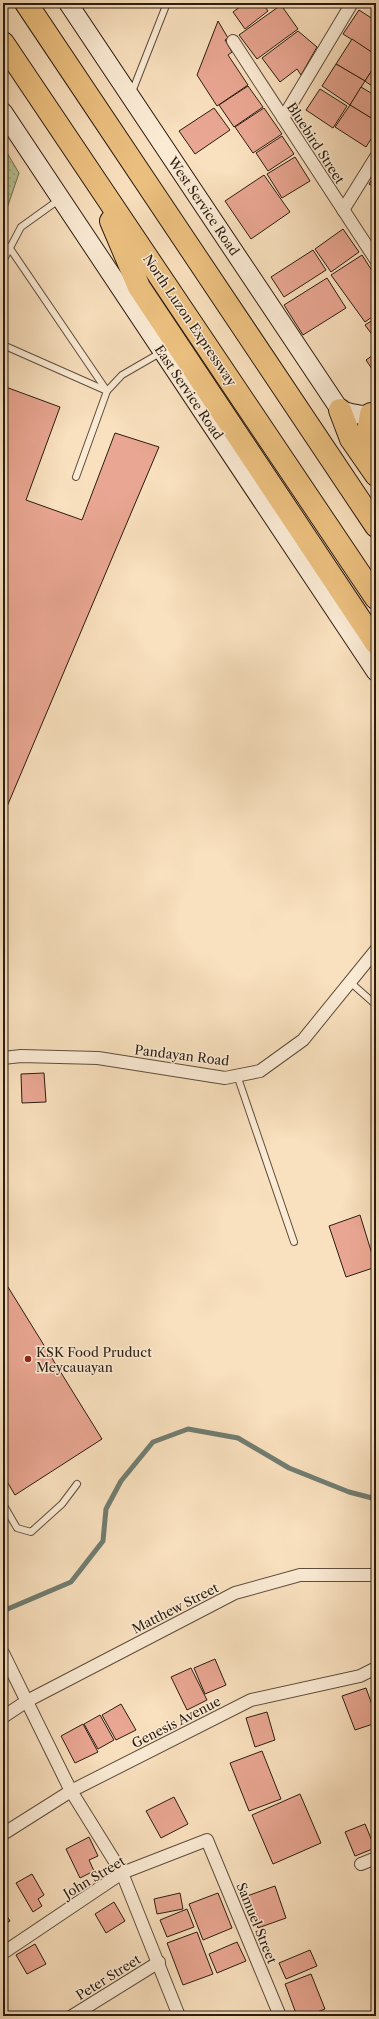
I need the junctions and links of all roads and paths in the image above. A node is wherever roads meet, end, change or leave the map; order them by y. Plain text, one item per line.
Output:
1 (26, 3) edge
2 (68, 3) edge
3 (167, 3) edge
4 (352, 3) edge
5 (233, 41) dead end
6 (3, 43) edge
7 (131, 96) junction
8 (3, 112) edge
9 (283, 118) junction
10 (376, 157) edge
11 (90, 172) junction
12 (61, 199) junction
13 (343, 210) junction
14 (9, 247) junction
15 (376, 260) edge
16 (3, 261) edge
17 (3, 345) edge
18 (162, 352) junction
19 (107, 391) junction
20 (340, 410) junction
21 (374, 413) edge
22 (373, 470) edge
23 (76, 477) dead end
24 (376, 526) edge
25 (376, 598) edge
26 (376, 643) edge
27 (376, 672) edge
28 (376, 950) edge
29 (350, 982) junction
30 (376, 1005) edge
31 (3, 1058) edge
32 (237, 1075) junction
33 (294, 1242) dead end
34 (77, 1484) dead end
35 (3, 1504) edge
36 (376, 1575) edge
37 (3, 1653) edge
38 (376, 1668) edge
39 (27, 1701) junction
40 (3, 1717) edge
41 (71, 1791) junction
42 (3, 1834) edge
43 (207, 1840) joint
44 (376, 1858) edge
45 (361, 1864) dead end
46 (122, 1873) junction
47 (3, 1953) edge
48 (159, 1962) junction
49 (72, 2016) edge
50 (179, 2016) edge
51 (280, 2016) edge

1 - 24 highway
2 - 7 main road, West Service Road
3 - 7 lane
4 - 9 street
5 - 9 street, Bluebird Street
6 - 11 highway, North Luzon Expressway
7 - 20 main road, West Service Road
8 - 12 main road, East Service Road
9 - 13 street, Bluebird Street
10 - 13 street
11 - 25 highway, North Luzon Expressway
11 - 26 highway
12 - 14 lane
12 - 18 main road, East Service Road
13 - 15 street, Bluebird Street
14 - 16 lane
14 - 19 lane
17 - 19 lane
18 - 19 lane
18 - 27 main road, East Service Road
19 - 23 lane
20 - 21 main road
20 - 22 highway
21 - 22 highway
28 - 29 street, Pandayan Road
29 - 30 lane
29 - 32 street, Pandayan Road
31 - 32 street, Pandayan Road
32 - 33 lane
34 - 35 lane
36 - 39 street, Matthew Street
37 - 39 street
38 - 41 street, Genesis Avenue
39 - 40 street, Matthew Street
39 - 41 street
41 - 42 street, Genesis Avenue
41 - 46 street
43 - 46 street, John Street
43 - 51 street, Samuel Street
44 - 45 street
46 - 47 street, John Street
46 - 48 street
48 - 49 street, Peter Street
48 - 50 street

